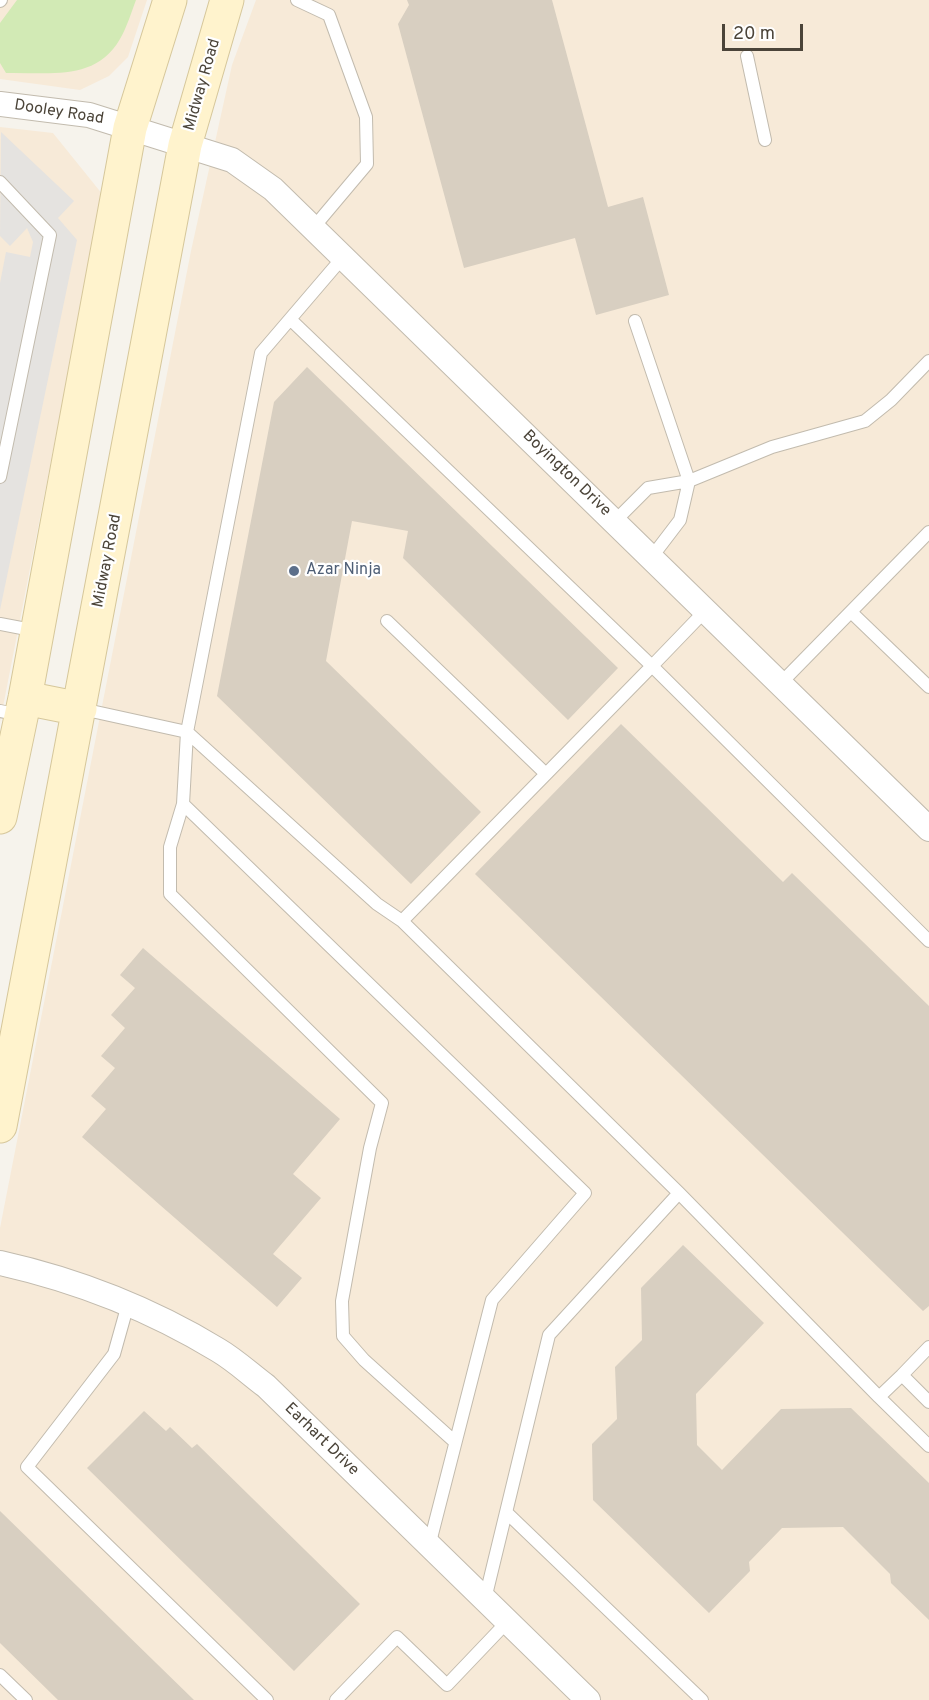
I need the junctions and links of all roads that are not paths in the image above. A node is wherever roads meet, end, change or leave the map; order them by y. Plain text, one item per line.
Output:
1 (170, 0) edge
2 (227, 0) edge
3 (297, 0) edge
4 (747, 56) dead end
5 (0, 104) edge
6 (130, 128) junction
7 (765, 140) dead end
8 (185, 145) junction
9 (0, 182) edge
10 (314, 228) junction
11 (344, 256) junction
12 (290, 319) junction
13 (635, 321) dead end
14 (929, 361) edge
15 (0, 477) edge
16 (689, 481) junction
17 (614, 522) junction
18 (929, 532) edge
19 (651, 558) junction
20 (705, 611) junction
21 (851, 612) junction
22 (387, 621) dead end
23 (0, 624) edge
24 (37, 631) junction
25 (652, 666) junction
26 (780, 684) junction
27 (929, 687) edge
28 (15, 708) edge
29 (80, 709) junction
30 (187, 732) junction
31 (546, 774) junction
32 (183, 804) junction
33 (0, 817) edge
34 (929, 829) edge
35 (402, 921) junction
36 (929, 941) edge
37 (0, 1126) edge
38 (679, 1193) junction
39 (0, 1263) edge
40 (128, 1304) junction
41 (929, 1347) edge
42 (902, 1375) junction
43 (879, 1397) junction
44 (929, 1402) edge
45 (455, 1442) junction
46 (929, 1446) edge
47 (506, 1512) junction
48 (429, 1546) junction
49 (485, 1599) junction
50 (508, 1621) junction
51 (0, 1675) edge
52 (26, 1700) edge
53 (267, 1700) edge
54 (336, 1700) edge
55 (588, 1700) edge
56 (702, 1700) edge

1 - 6 main road
2 - 8 main road, Midway Road
3 - 10 lane
4 - 7 lane
5 - 6 street, Dooley Road
6 - 8 street, Dooley Road
6 - 24 main road
8 - 10 street, Boyington Drive
8 - 29 main road, Midway Road
9 - 15 lane
10 - 11 street, Boyington Drive
11 - 12 lane
11 - 17 street, Boyington Drive
12 - 25 lane
12 - 30 lane
13 - 16 lane
14 - 16 lane
16 - 17 lane
16 - 19 lane
17 - 19 street, Boyington Drive
18 - 21 lane
19 - 20 street, Boyington Drive
20 - 25 lane
20 - 26 street, Boyington Drive
21 - 26 lane
21 - 27 lane
22 - 31 lane
23 - 24 lane
24 - 28 main road
25 - 31 lane
25 - 36 lane
26 - 34 street, Boyington Drive
28 - 29 main road
28 - 33 main road
29 - 30 lane
29 - 37 main road, Midway Road
30 - 32 lane
30 - 35 lane
31 - 35 lane
32 - 45 lane
32 - 45 lane
35 - 38 lane
38 - 43 lane
38 - 47 lane
39 - 40 street, Earhart Drive
40 - 48 street, Earhart Drive
40 - 53 lane
41 - 42 lane
42 - 43 lane
42 - 44 lane
43 - 46 lane
45 - 48 lane
47 - 49 lane
47 - 56 lane
48 - 49 street, Earhart Drive
49 - 50 street, Earhart Drive
50 - 54 lane
50 - 55 street, Earhart Drive
51 - 52 lane

